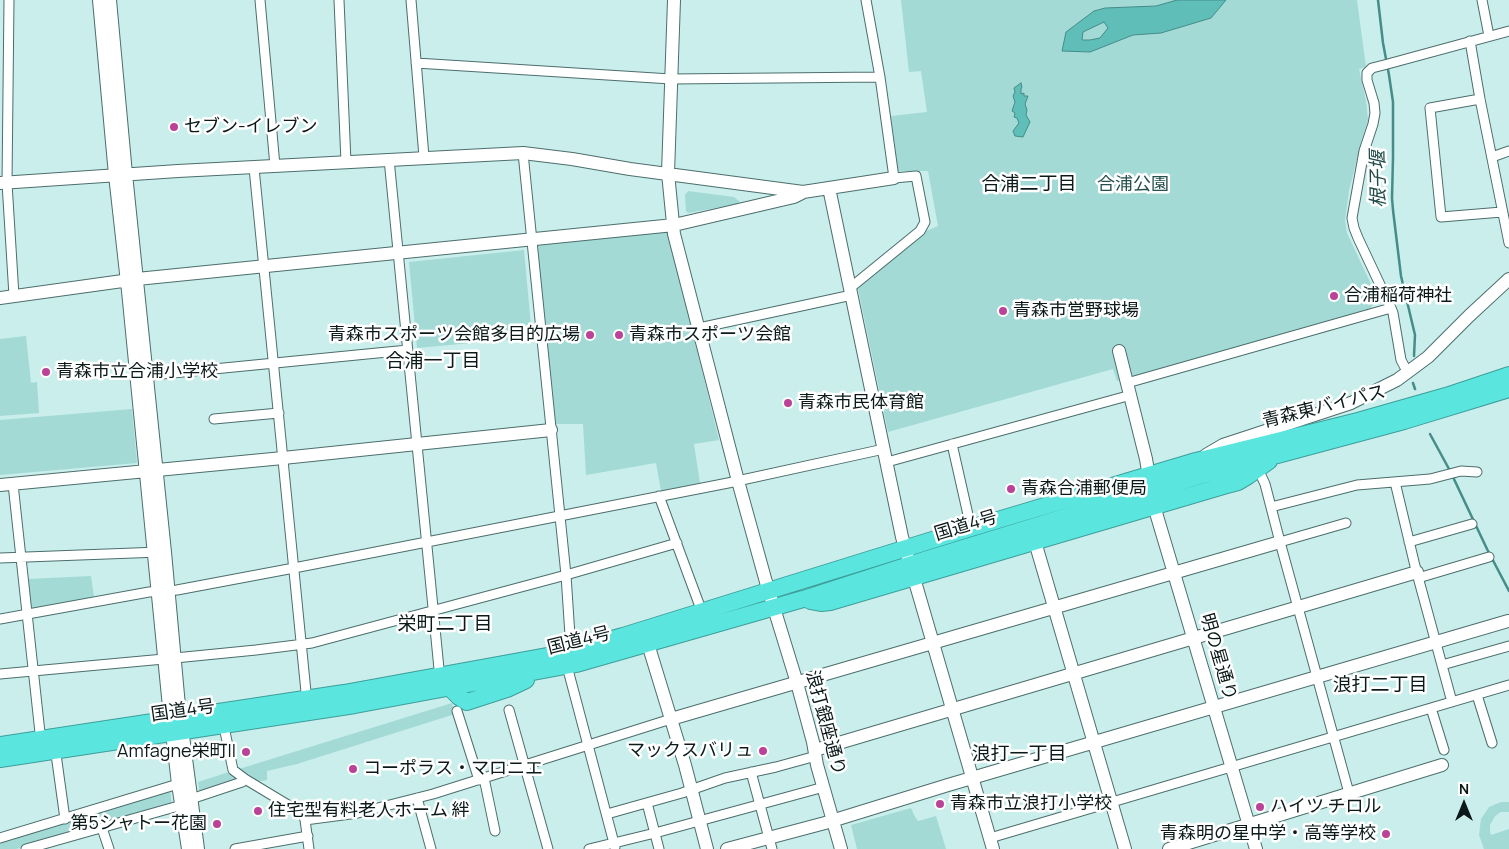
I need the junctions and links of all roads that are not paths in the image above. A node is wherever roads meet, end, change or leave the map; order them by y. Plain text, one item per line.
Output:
1 (10, 0) edge
2 (99, 0) edge
3 (110, 0) edge
4 (260, 0) edge
5 (339, 0) edge
6 (411, 0) edge
7 (674, 0) edge
8 (866, 0) edge
9 (1482, 0) edge
10 (1509, 31) edge
11 (1489, 36) junction
12 (1470, 41) junction
13 (416, 63) junction
14 (880, 78) junction
15 (671, 79) junction
16 (1480, 98) junction
17 (1509, 151) edge
18 (523, 153) junction
19 (424, 157) junction
20 (1492, 157) junction
21 (389, 159) junction
22 (346, 162) junction
23 (275, 166) junction
24 (254, 168) junction
25 (668, 173) junction
26 (121, 174) junction
27 (894, 178) junction
28 (4, 183) edge
29 (829, 188) junction
30 (803, 192) junction
31 (1502, 212) junction
32 (674, 225) junction
33 (531, 239) junction
34 (1509, 243) edge
35 (398, 253) junction
36 (264, 266) junction
37 (132, 279) junction
38 (1509, 279) edge
39 (851, 292) junction
40 (14, 296) junction
41 (0, 298) edge
42 (1391, 308) junction
43 (699, 328) junction
44 (408, 350) junction
45 (1119, 351) dead end
46 (274, 363) junction
47 (1408, 373) junction
48 (1509, 375) edge
49 (142, 376) junction
50 (1129, 389) junction
51 (1509, 390) edge
52 (278, 413) junction
53 (214, 419) dead end
54 (551, 430) junction
55 (417, 444) junction
56 (952, 444) junction
57 (884, 449) junction
58 (1277, 455) junction
59 (283, 458) junction
60 (1196, 461) junction
61 (887, 462) junction
62 (1258, 469) junction
63 (151, 471) junction
64 (1477, 472) dead end
65 (738, 481) junction
66 (1395, 482) junction
67 (6, 485) edge
68 (1151, 490) junction
69 (659, 496) junction
70 (1271, 507) junction
71 (559, 515) junction
72 (1346, 523) dead end
73 (1472, 524) dead end
74 (971, 528) junction
75 (1033, 535) junction
76 (426, 542) junction
77 (1280, 542) junction
78 (1409, 542) junction
79 (677, 543) junction
80 (160, 552) junction
81 (21, 557) junction
82 (1489, 557) dead end
83 (0, 558) edge
84 (910, 564) junction
85 (294, 568) junction
86 (1174, 572) junction
87 (566, 575) junction
88 (1418, 575) junction
89 (163, 591) junction
90 (769, 591) junction
91 (774, 607) junction
92 (1298, 607) junction
93 (1054, 608) junction
94 (433, 610) junction
95 (702, 612) junction
96 (27, 614) junction
97 (0, 619) edge
98 (1508, 620) edge
99 (1194, 638) junction
100 (1436, 642) junction
101 (648, 644) junction
102 (933, 644) junction
103 (302, 645) junction
104 (1509, 646) edge
105 (170, 659) junction
106 (569, 659) junction
107 (1442, 665) junction
108 (33, 671) junction
109 (1073, 673) junction
110 (0, 674) edge
111 (1317, 677) junction
112 (797, 683) junction
113 (444, 685) junction
114 (1509, 685) edge
115 (1477, 694) junction
116 (1452, 702) junction
117 (307, 706) junction
118 (1214, 707) junction
119 (1431, 708) junction
120 (952, 709) junction
121 (509, 710) dead end
122 (457, 711) dead end
123 (223, 719) junction
124 (672, 719) junction
125 (176, 725) junction
126 (1333, 737) junction
127 (1094, 743) junction
128 (1492, 743) dead end
129 (0, 745) edge
130 (48, 745) junction
131 (589, 745) junction
132 (1444, 750) dead end
133 (815, 753) junction
134 (0, 759) edge
135 (525, 765) junction
136 (1442, 765) dead end
137 (1232, 767) junction
138 (751, 772) junction
139 (972, 778) junction
140 (245, 779) junction
141 (481, 779) junction
142 (178, 784) junction
143 (824, 787) junction
144 (691, 789) junction
145 (1349, 793) junction
146 (417, 798) junction
147 (186, 802) junction
148 (1111, 802) junction
149 (647, 803) junction
150 (760, 804) junction
151 (607, 814) junction
152 (65, 819) junction
153 (305, 820) junction
154 (833, 820) junction
155 (700, 821) junction
156 (1249, 824) junction
157 (102, 828) junction
158 (495, 831) dead end
159 (655, 833) junction
160 (308, 836) junction
161 (0, 838) edge
162 (770, 844) edge
163 (992, 844) edge
164 (615, 846) edge
165 (26, 849) edge
166 (108, 849) edge
167 (188, 849) edge
168 (198, 849) edge
169 (235, 849) edge
170 (309, 849) edge
171 (431, 849) edge
172 (548, 849) edge
173 (589, 849) edge
174 (659, 849) edge
175 (707, 849) edge
176 (728, 849) edge
177 (841, 849) edge
178 (1125, 849) edge
179 (1169, 849) edge
180 (1256, 849) edge

1 - 28 street
2 - 26 street
3 - 26 street
4 - 23 street
5 - 22 street
6 - 13 street
7 - 15 street, 浪打銀座通り
8 - 14 street
9 - 11 street
10 - 11 street
11 - 12 street
12 - 16 street
12 - 42 street
13 - 15 street
13 - 19 street
14 - 15 street
14 - 27 street
15 - 25 street, 浪打銀座通り
16 - 20 street
16 - 31 street
17 - 20 street
18 - 19 street
18 - 25 street
18 - 33 street
19 - 21 street
20 - 31 street
21 - 22 street
21 - 35 street
22 - 23 street
23 - 24 street
24 - 26 street
24 - 36 street
25 - 30 street
25 - 32 street, 浪打銀座通り
26 - 28 street
26 - 37 street
27 - 29 street
27 - 39 street
28 - 40 street
29 - 30 street
29 - 39 street
30 - 32 street
31 - 34 street
32 - 33 street
32 - 43 street, 浪打銀座通り
33 - 35 street
33 - 54 street
35 - 36 street
35 - 44 street
36 - 37 street
36 - 46 street
37 - 40 street
37 - 49 street
38 - 47 street
39 - 43 street
39 - 57 street
40 - 41 street
42 - 47 street
42 - 50 street
43 - 65 street, 浪打銀座通り
44 - 46 street
44 - 55 street
45 - 50 street, 明の星通り
46 - 49 street
46 - 52 street
47 - 60 street
48 - 60 highway, 青森東バイパス
49 - 63 street
50 - 56 street
50 - 68 street, 明の星通り
51 - 58 highway, 青森東バイパス
52 - 53 street
52 - 59 street
54 - 55 street
54 - 71 street
55 - 59 street
55 - 76 street
56 - 61 street
56 - 74 street
57 - 61 street
57 - 65 street
58 - 62 highway
58 - 68 highway, 青森東バイパス
59 - 63 street
59 - 85 street
60 - 68 highway, 青森東バイパス
61 - 84 street
62 - 68 highway
62 - 70 street
63 - 67 street
63 - 80 street
64 - 66 street
65 - 69 street
65 - 90 street, 浪打銀座通り
66 - 70 street
66 - 78 street
67 - 81 street
68 - 74 highway, 国道4号
68 - 75 highway
68 - 86 street, 明の星通り
69 - 71 street
69 - 79 street
70 - 77 street
71 - 76 street
71 - 87 street
72 - 77 street
73 - 78 street
74 - 84 highway, 国道4号
75 - 84 highway
75 - 93 street
76 - 85 street
76 - 94 street
77 - 86 street
77 - 92 street
78 - 88 street
79 - 87 street
79 - 95 street
80 - 81 street
80 - 89 street
81 - 83 street
81 - 96 street
82 - 88 street
84 - 90 highway, 国道4号
84 - 91 highway, 国道4号
84 - 102 street
85 - 89 street
85 - 103 street
86 - 93 street
86 - 99 street, 明の星通り
87 - 94 street
87 - 106 street
88 - 92 street
88 - 100 street
89 - 96 street
89 - 105 street
90 - 91 street, 浪打銀座通り
90 - 95 highway, 国道4号
91 - 101 highway, 国道4号
91 - 112 street, 浪打銀座通り
92 - 99 street
92 - 111 street
93 - 102 street
93 - 109 street
94 - 103 street
94 - 113 street
95 - 106 highway, 国道4号
96 - 97 street
96 - 108 street
98 - 100 street
99 - 109 street
99 - 118 street, 明の星通り
100 - 107 street
100 - 111 street
101 - 106 highway, 国道4号
101 - 124 street
102 - 112 street
102 - 120 street
103 - 105 street
103 - 117 street
104 - 107 street
105 - 108 street
105 - 125 street
106 - 113 highway, 国道4号
106 - 113 highway, 国道4号
106 - 131 street
107 - 116 street
108 - 110 street
108 - 130 street
109 - 120 street
109 - 127 street
111 - 118 street
111 - 126 street
112 - 124 street
112 - 133 street, 浪打銀座通り
113 - 117 highway, 国道4号
114 - 115 street
115 - 116 street
115 - 128 street
116 - 119 street
117 - 123 highway, 国道4号
118 - 127 street
118 - 137 street, 明の星通り
119 - 126 street
119 - 132 street
120 - 133 street
120 - 139 street
121 - 135 street
122 - 141 street
123 - 125 highway, 国道4号
123 - 140 street
124 - 131 street
124 - 144 street
125 - 130 highway, 国道4号
125 - 142 street
125 - 147 street
126 - 137 street
126 - 145 street
127 - 139 street
127 - 148 street
129 - 130 highway, 国道4号
130 - 134 highway, 国道4号
130 - 152 street
131 - 135 street
131 - 151 street
133 - 138 street
133 - 143 street, 浪打銀座通り
135 - 141 street
135 - 172 street
136 - 145 street
137 - 148 street
137 - 156 street, 明の星通り
138 - 144 street
138 - 150 street
139 - 154 street
139 - 163 street
140 - 147 street
140 - 153 street
141 - 146 street
141 - 158 street
142 - 147 street
142 - 152 street
143 - 150 street
143 - 154 street, 浪打銀座通り
144 - 149 street
144 - 155 street
145 - 156 street
146 - 153 street
146 - 171 street
147 - 157 street
147 - 167 street
147 - 168 street
148 - 163 street
148 - 178 street
149 - 151 street
149 - 159 street
150 - 155 street
150 - 162 street
151 - 164 street
152 - 161 street
153 - 160 street
154 - 162 street
154 - 177 street, 浪打銀座通り
155 - 159 street
155 - 175 street
156 - 179 street
156 - 180 street, 明の星通り
157 - 165 street
157 - 166 street
159 - 164 street
159 - 174 street
160 - 169 street
160 - 170 street
162 - 176 street
164 - 173 street

